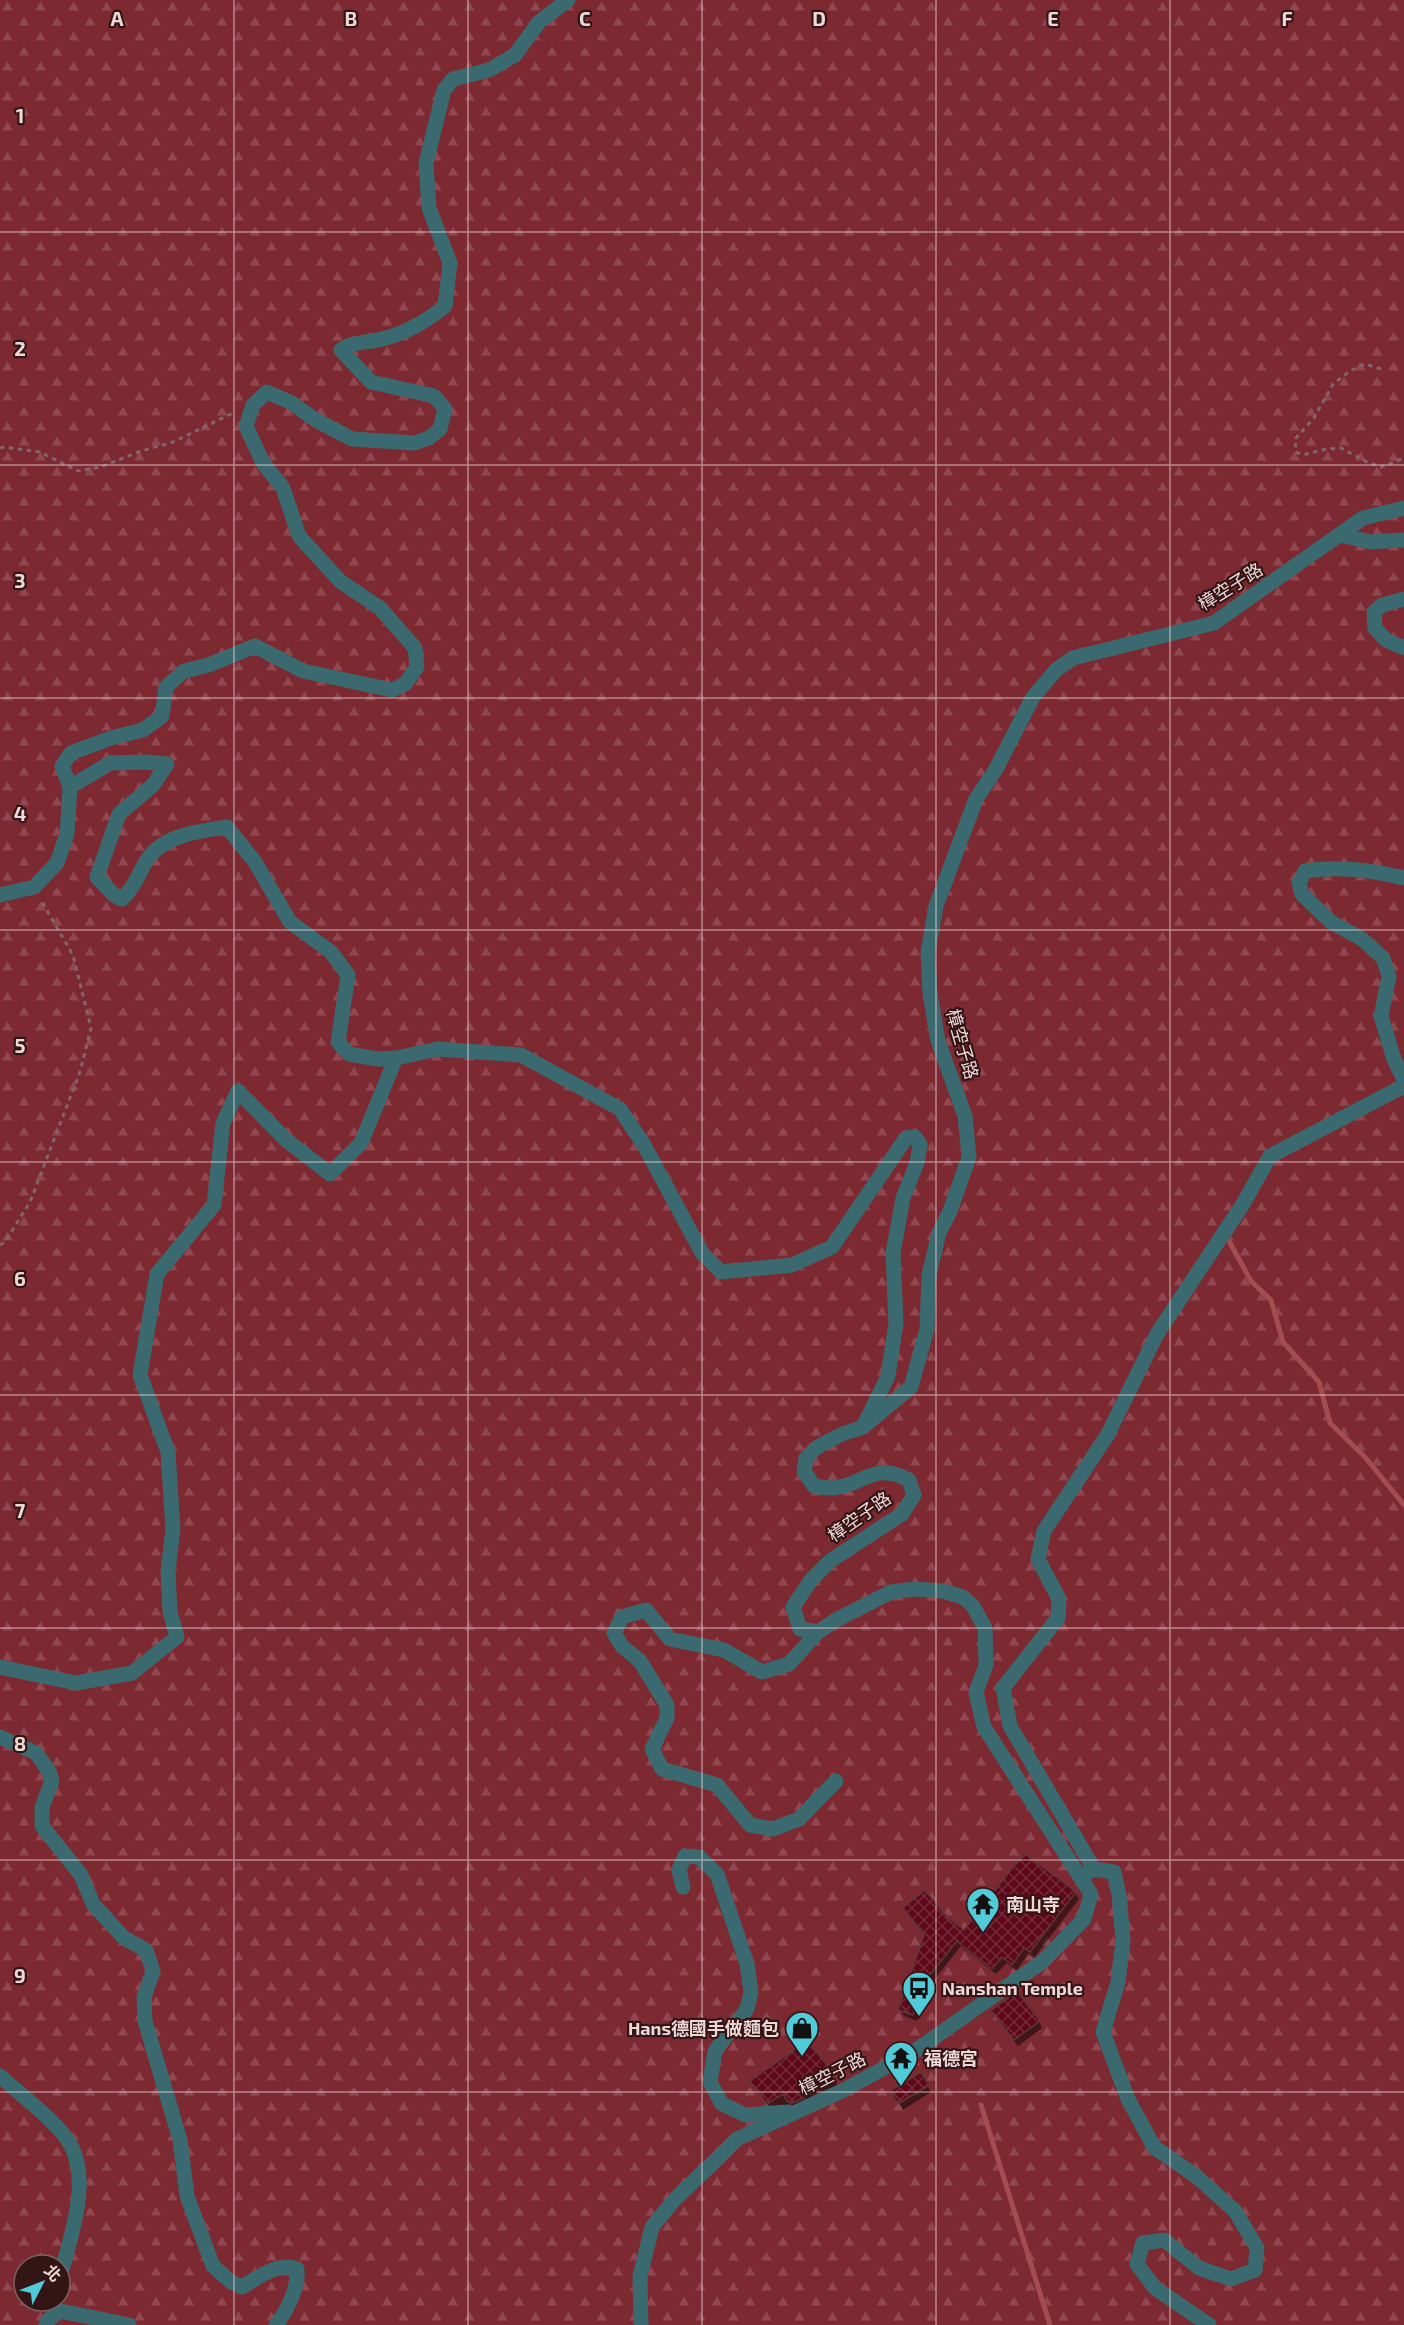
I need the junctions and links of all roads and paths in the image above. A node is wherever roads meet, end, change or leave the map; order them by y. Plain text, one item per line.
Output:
1 (568, 0) edge
2 (1381, 369) dead end
3 (256, 402) junction
4 (0, 448) edge
5 (1404, 458) edge
6 (1404, 508) edge
7 (1340, 535) junction
8 (1404, 540) edge
9 (1404, 599) edge
10 (1404, 648) edge
11 (70, 787) junction
12 (1404, 878) edge
13 (34, 887) junction
14 (0, 895) edge
15 (396, 1058) junction
16 (1404, 1080) edge
17 (1404, 1086) edge
18 (0, 1245) edge
19 (863, 1427) junction
20 (818, 1632) junction
21 (0, 1667) edge
22 (0, 1737) edge
23 (836, 1781) dead end
24 (1088, 1872) junction
25 (683, 1887) dead end
26 (0, 2076) edge
27 (800, 2111) junction
28 (66, 2253) edge
29 (48, 2322) edge
30 (129, 2325) edge
31 (276, 2325) edge
32 (641, 2325) edge
33 (1209, 2325) edge

1 - 3 street
2 - 5 path
3 - 4 path
3 - 11 street
6 - 7 street, 樟空子路
7 - 8 street
7 - 19 street, 樟空子路
9 - 10 street
11 - 13 street
11 - 15 street
12 - 16 street
13 - 14 street
13 - 18 path
15 - 19 street
15 - 21 street
17 - 24 street
19 - 20 street, 樟空子路
20 - 23 street
20 - 24 street, 樟空子路
22 - 31 street
24 - 27 street, 樟空子路
24 - 33 street
25 - 27 street
26 - 28 street
27 - 32 street, 樟空子路
29 - 30 street

